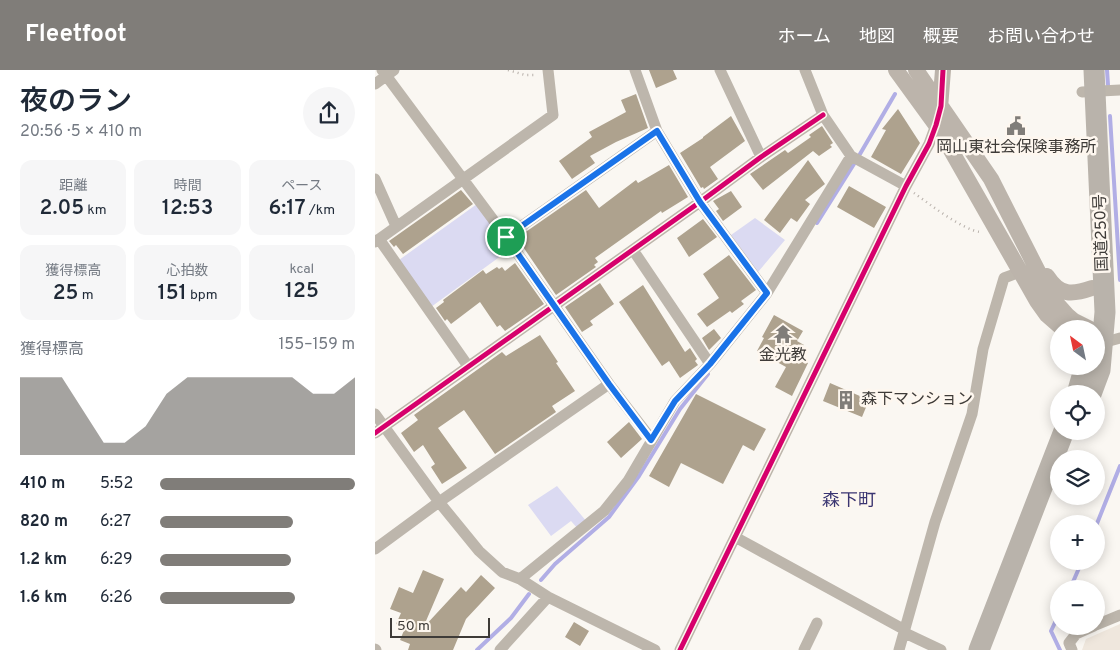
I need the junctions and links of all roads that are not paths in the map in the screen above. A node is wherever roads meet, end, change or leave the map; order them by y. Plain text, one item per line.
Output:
1 (635, 70) edge
2 (720, 70) edge
3 (805, 70) edge
4 (896, 70) edge
5 (916, 70) edge
6 (943, 70) edge
7 (1081, 70) edge
8 (1095, 70) edge
9 (551, 71) edge
10 (387, 72) edge
11 (375, 84) edge
12 (1120, 90) edge
13 (1089, 92) junction
14 (941, 106) junction
15 (823, 115) junction
16 (936, 125) junction
17 (657, 131) junction
18 (851, 156) junction
19 (761, 157) junction
20 (375, 178) edge
21 (463, 180) junction
22 (906, 186) junction
23 (700, 202) junction
24 (396, 226) junction
25 (506, 237) junction
26 (377, 240) edge
27 (1027, 248) junction
28 (633, 250) junction
29 (1020, 272) junction
30 (1092, 288) junction
31 (767, 293) junction
32 (555, 306) junction
33 (1053, 320) edge
34 (1073, 320) edge
35 (1096, 320) edge
36 (1103, 320) edge
37 (710, 364) junction
38 (468, 366) junction
39 (609, 384) junction
40 (375, 414) edge
41 (379, 429) edge
42 (651, 440) junction
43 (1061, 440) edge
44 (439, 502) junction
45 (1050, 504) edge
46 (735, 536) junction
47 (375, 549) edge
48 (520, 579) junction
49 (548, 597) junction
50 (1120, 615) edge
51 (1105, 622) edge
52 (817, 623) dead end
53 (905, 631) junction
54 (1075, 635) edge
55 (500, 650) edge
56 (655, 650) edge
57 (681, 650) edge
58 (804, 650) edge
59 (899, 650) edge
60 (941, 650) edge
61 (979, 650) edge
62 (995, 650) edge
63 (1072, 650) edge

1 - 17 street
2 - 19 street
3 - 15 street
4 - 16 street
5 - 14 street
6 - 14 street
7 - 13 highway, 国道250号
8 - 13 highway, 国道250号
9 - 21 street
10 - 11 street
10 - 21 street
12 - 13 street
13 - 30 highway, 国道250号
13 - 36 highway, 国道250号
14 - 16 street
14 - 27 street
15 - 18 street
15 - 19 street
16 - 22 street
16 - 29 street
17 - 23 street
17 - 25 street
18 - 22 street
18 - 31 street
19 - 23 street
20 - 24 street
21 - 24 street
21 - 25 street
22 - 46 street
23 - 28 street
23 - 31 street
24 - 26 street
25 - 32 street
26 - 38 street
27 - 30 street
27 - 34 street
28 - 32 street
28 - 37 street
29 - 33 street
29 - 53 street
30 - 35 highway, 国道250号
31 - 37 street
32 - 38 street
32 - 39 street
37 - 42 street
38 - 41 street
39 - 42 street
39 - 44 street
40 - 41 street
41 - 44 street
42 - 48 street
43 - 61 highway
44 - 47 street
44 - 48 street
45 - 62 highway
46 - 53 street
46 - 57 street
48 - 49 street
49 - 55 street
49 - 56 street
50 - 51 street
52 - 58 street
53 - 59 street
53 - 60 street
54 - 63 street

